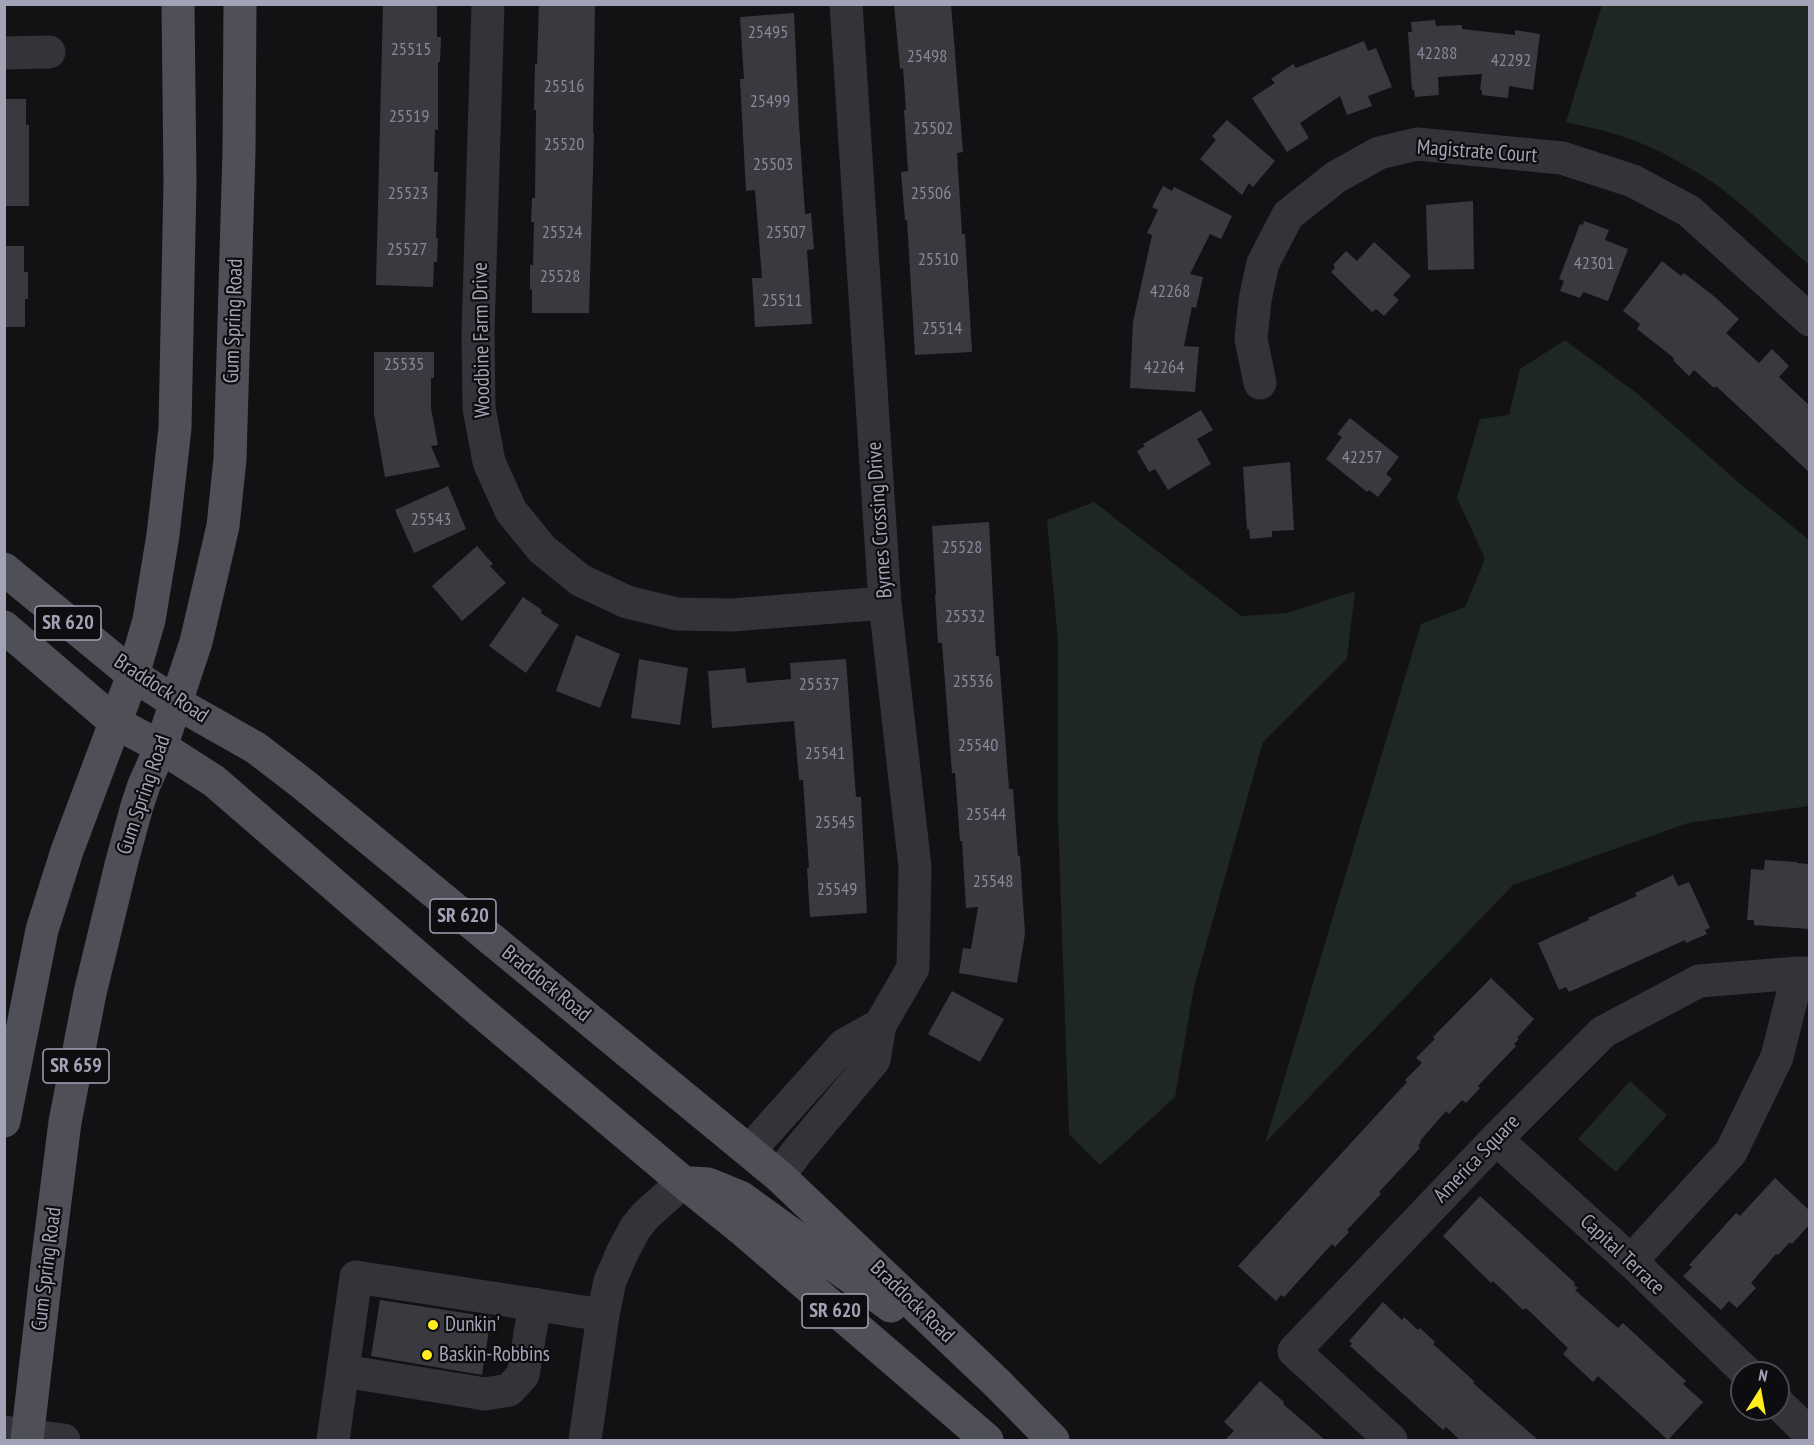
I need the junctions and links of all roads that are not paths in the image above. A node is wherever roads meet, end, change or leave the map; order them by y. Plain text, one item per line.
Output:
1 (178, 4) edge
2 (240, 4) edge
3 (488, 4) edge
4 (846, 4) edge
5 (49, 52) dead end
6 (4, 53) edge
7 (1809, 320) edge
8 (1260, 383) dead end
9 (4, 569) edge
10 (885, 603) junction
11 (4, 627) edge
12 (134, 675) junction
13 (175, 702) junction
14 (116, 723) junction
15 (160, 747) junction
16 (1804, 973) edge
17 (880, 1025) junction
18 (4, 1121) edge
19 (1496, 1138) junction
20 (749, 1151) junction
21 (779, 1176) junction
22 (683, 1182) junction
23 (1631, 1261) junction
24 (535, 1304) junction
25 (603, 1315) junction
26 (1735, 1361) edge
27 (344, 1371) junction
28 (997, 1383) junction
29 (1790, 1415) edge
30 (1809, 1434) edge
31 (20, 1436) edge
32 (64, 1440) edge
33 (333, 1440) edge
34 (585, 1440) edge
35 (987, 1440) edge
36 (1053, 1440) edge
37 (1391, 1440) edge

1 - 12 main road, SR 659
2 - 13 main road, Gum Spring Road / SR 659
3 - 10 street, Woodbine Farm Drive
4 - 10 street, Byrnes Crossing Drive
5 - 6 street
7 - 8 street, Magistrate Court
9 - 12 main road, Braddock Road / SR 620
10 - 17 street, Byrnes Crossing Drive
11 - 14 main road
12 - 13 main road, Braddock Road / SR 620
12 - 14 main road, SR 659
13 - 15 main road, Gum Spring Road / SR 659
13 - 20 main road, Braddock Road / SR 620
14 - 15 main road
14 - 18 main road, SR 659
15 - 22 main road, SR 620
15 - 31 main road, Gum Spring Road / SR 659
16 - 19 street, America Square
16 - 23 street
17 - 20 street
17 - 21 street, Byrnes Crossing Drive
19 - 23 street, Capital Terrace
19 - 37 street, America Square
20 - 21 main road, Braddock Road / SR 620
21 - 28 main road, Braddock Road / SR 620
22 - 25 street
22 - 28 main road
22 - 35 main road, SR 620
23 - 26 street, Capital Terrace
24 - 25 street
24 - 27 street
24 - 27 street
25 - 34 street
27 - 33 street
28 - 36 main road, Braddock Road / SR 620
29 - 30 street
31 - 32 street

